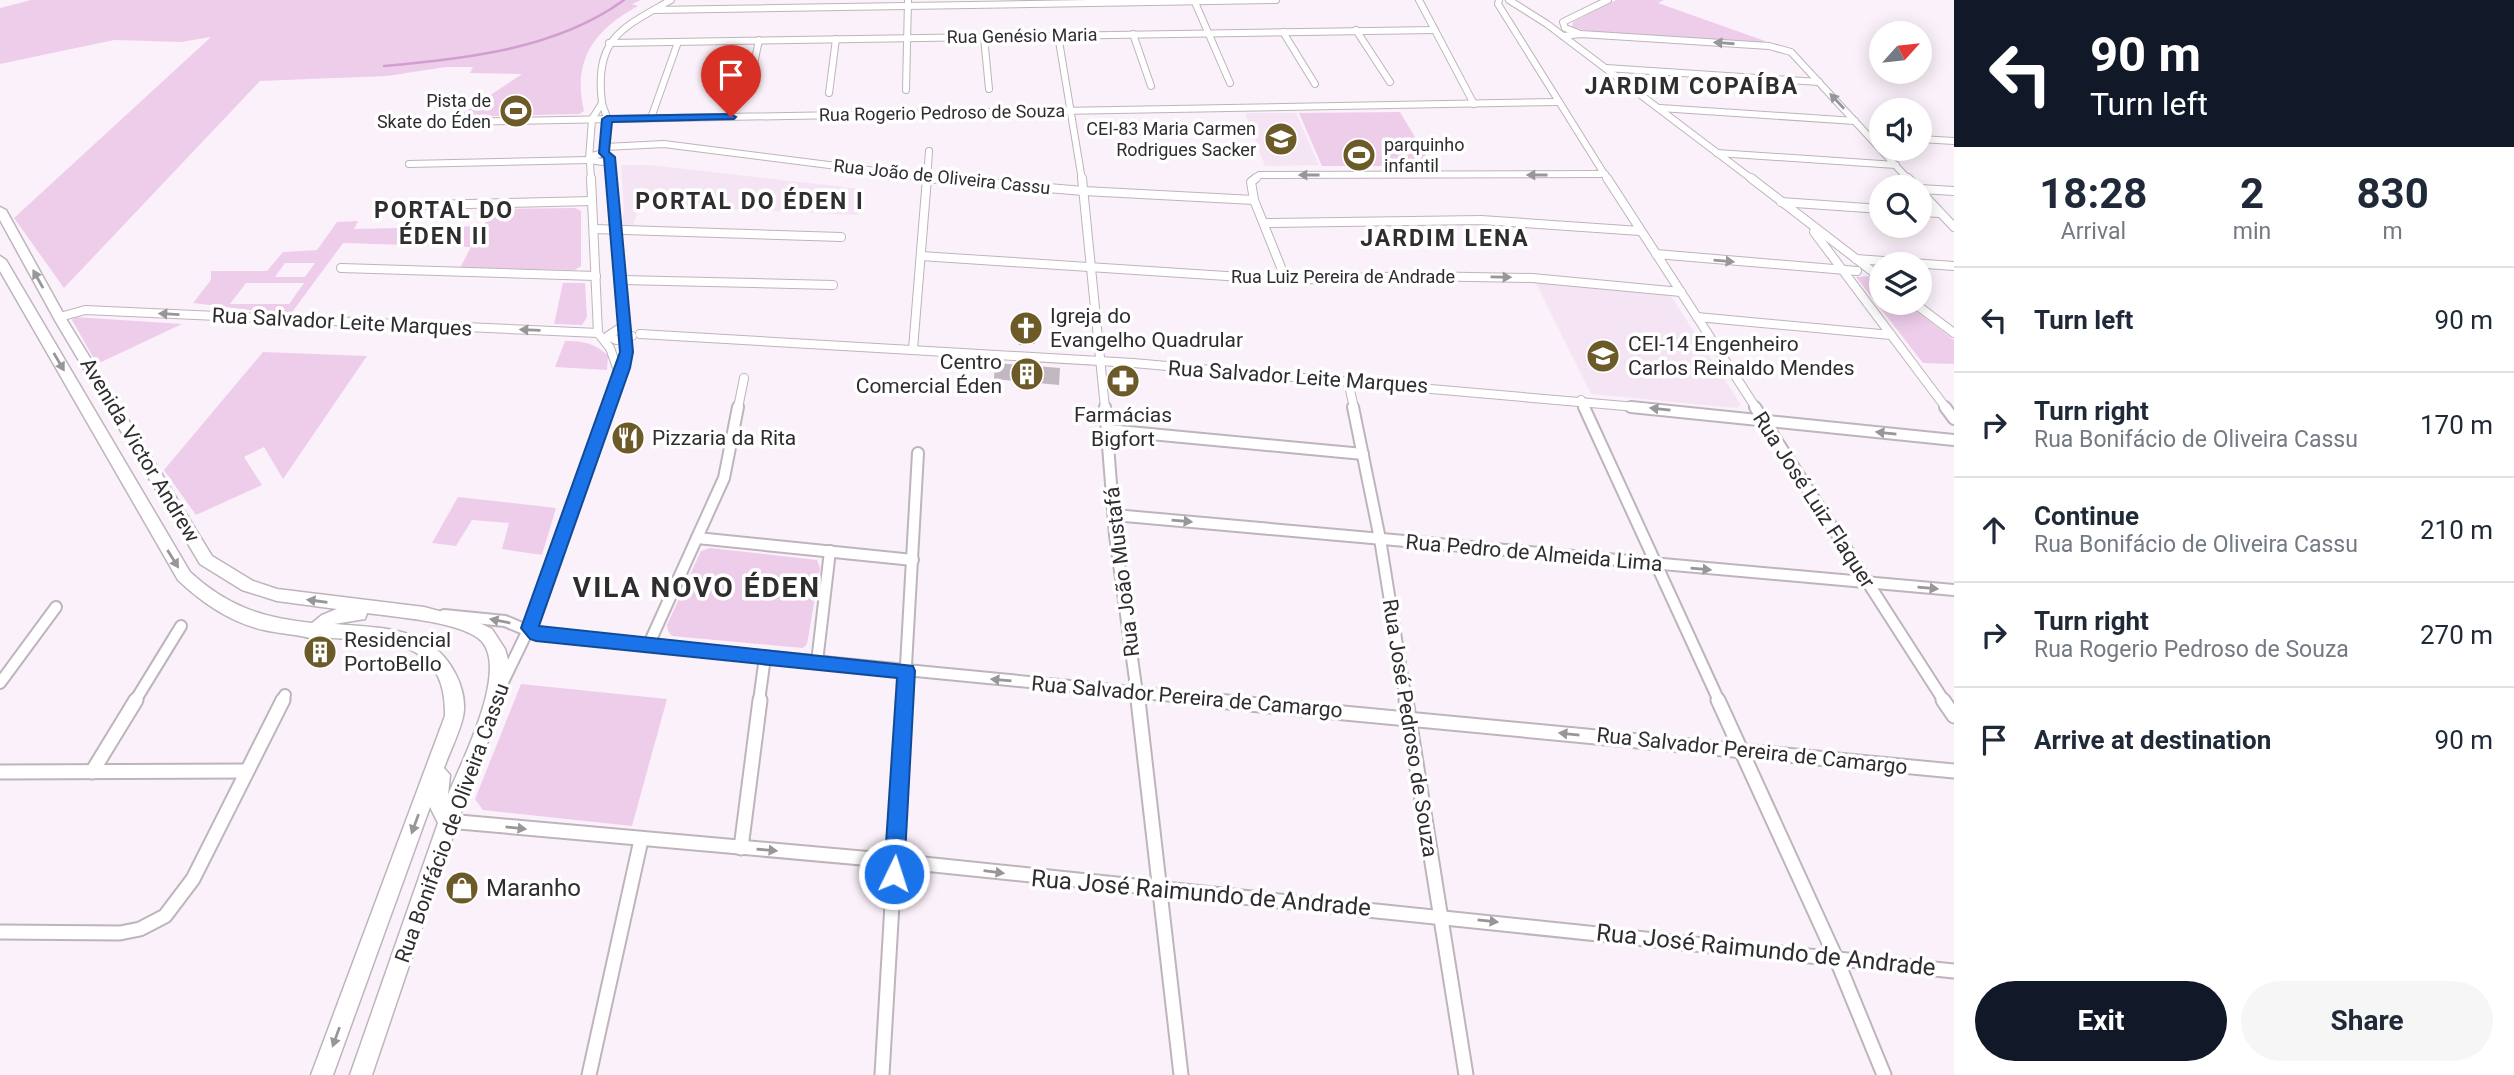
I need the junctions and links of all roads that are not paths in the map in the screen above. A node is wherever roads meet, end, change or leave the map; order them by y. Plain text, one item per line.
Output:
1 (671, 0) edge
2 (765, 0) edge
3 (1265, 0) edge
4 (1276, 0) edge
5 (1419, 0) edge
6 (1499, 0) edge
7 (1509, 0) edge
8 (1608, 0) edge
9 (1122, 1) edge
10 (1194, 1) edge
11 (980, 2) edge
12 (1052, 2) edge
13 (908, 3) edge
14 (837, 4) edge
15 (661, 6) junction
16 (763, 8) junction
17 (654, 10) junction
18 (676, 10) junction
19 (1563, 22) junction
20 (1547, 24) junction
21 (1356, 30) junction
22 (1435, 30) junction
23 (1283, 32) junction
24 (1208, 33) junction
25 (1133, 34) junction
26 (1581, 34) junction
27 (1058, 35) junction
28 (1563, 36) junction
29 (984, 37) junction
30 (907, 38) junction
31 (836, 39) junction
32 (759, 40) junction
33 (678, 41) junction
34 (609, 43) junction
35 (1606, 68) junction
36 (1390, 82) dead end
37 (1819, 82) junction
38 (1230, 83) dead end
39 (1315, 84) dead end
40 (1151, 86) dead end
41 (989, 89) dead end
42 (906, 90) dead end
43 (748, 93) dead end
44 (829, 93) dead end
45 (1558, 102) junction
46 (602, 103) junction
47 (1474, 104) junction
48 (1660, 108) junction
49 (1074, 111) junction
50 (652, 118) junction
51 (607, 119) junction
52 (592, 120) junction
53 (1855, 121) junction
54 (453, 122) dead end
55 (1869, 136) edge
56 (1932, 140) edge
57 (1954, 141) edge
58 (929, 150) dead end
59 (606, 153) junction
60 (1717, 153) junction
61 (589, 160) junction
62 (1892, 161) edge
63 (409, 164) dead end
64 (1896, 165) junction
65 (1605, 174) junction
66 (1906, 175) edge
67 (927, 178) junction
68 (1932, 190) edge
69 (1084, 191) junction
70 (1954, 191) edge
71 (1254, 200) junction
72 (592, 201) junction
73 (1781, 202) junction
74 (1932, 204) edge
75 (385, 206) dead end
76 (1869, 208) edge
77 (1932, 213) edge
78 (1940, 213) junction
79 (1, 214) edge
80 (1804, 219) junction
81 (1264, 223) junction
82 (1954, 227) edge
83 (594, 229) junction
84 (618, 230) junction
85 (1640, 231) junction
86 (841, 237) dead end
87 (1656, 254) junction
88 (921, 256) junction
89 (0, 260) edge
90 (1869, 264) edge
91 (1869, 264) edge
92 (1859, 265) junction
93 (1932, 265) edge
94 (1954, 266) edge
95 (341, 268) dead end
96 (1093, 268) junction
97 (1842, 268) junction
98 (1869, 271) edge
99 (596, 276) junction
100 (622, 280) junction
101 (1286, 280) junction
102 (833, 285) dead end
103 (1681, 292) junction
104 (57, 312) junction
105 (1931, 315) edge
106 (1697, 317) junction
107 (1954, 332) edge
108 (598, 333) junction
109 (43, 334) junction
110 (625, 334) junction
111 (1891, 335) junction
112 (913, 349) junction
113 (1101, 363) junction
114 (620, 376) junction
115 (744, 378) dead end
116 (1348, 381) junction
117 (1580, 400) junction
118 (1762, 419) junction
119 (1954, 419) edge
120 (1108, 430) junction
121 (1954, 440) edge
122 (918, 453) dead end
123 (1363, 454) junction
124 (1114, 515) junction
125 (697, 538) junction
126 (1380, 539) junction
127 (830, 551) junction
128 (913, 560) junction
129 (1655, 565) junction
130 (1867, 582) junction
131 (1954, 590) edge
132 (56, 607) dead end
133 (388, 609) junction
134 (424, 614) junction
135 (181, 626) dead end
136 (529, 628) junction
137 (311, 631) junction
138 (648, 646) junction
139 (765, 657) junction
140 (817, 662) junction
141 (444, 667) joint
142 (906, 671) junction
143 (0, 683) edge
144 (1137, 692) junction
145 (285, 695) dead end
146 (496, 697) junction
147 (1954, 716) edge
148 (1409, 717) junction
149 (448, 732) junction
150 (1742, 750) junction
151 (247, 771) junction
152 (1954, 771) edge
153 (0, 772) edge
154 (92, 772) junction
155 (448, 821) junction
156 (641, 840) junction
157 (741, 848) junction
158 (895, 861) junction
159 (1157, 888) junction
160 (1439, 915) junction
161 (0, 933) edge
162 (1836, 958) junction
163 (1954, 971) edge
164 (322, 1075) edge
165 (360, 1075) edge
166 (589, 1075) edge
167 (882, 1075) edge
168 (1181, 1075) edge
169 (1466, 1075) edge
170 (1884, 1075) edge

1 - 15 street
2 - 16 street
3 - 4 street
3 - 10 street
5 - 22 street
6 - 45 street, Rua José Luiz Flaquer
7 - 20 street
8 - 19 street
9 - 10 street
9 - 12 street
10 - 24 street
11 - 12 street
11 - 13 street
13 - 14 street
13 - 30 street
14 - 16 street
15 - 17 street
15 - 18 street
16 - 18 street
17 - 18 street
17 - 34 street
19 - 20 street
19 - 26 street
20 - 28 street
21 - 22 street, Rua Genésio Maria
21 - 23 street, Rua Genésio Maria
21 - 36 street
22 - 47 street
23 - 24 street, Rua Genésio Maria
23 - 39 street
24 - 25 street, Rua Genésio Maria
24 - 38 street
25 - 27 street, Rua Genésio Maria
25 - 40 street
26 - 28 street
37 -> 26 street
27 - 29 street, Rua Genésio Maria
27 - 49 street, Rua João Mustafá
28 - 35 street
29 - 30 street, Rua Genésio Maria
29 - 41 street
30 - 31 street, Rua Genésio Maria
30 - 42 street
31 - 32 street, Rua Genésio Maria
31 - 44 street
32 - 33 street, Rua Genésio Maria
32 - 43 street
33 - 34 street, Rua Genésio Maria
33 - 50 street
34 - 46 street, Rua Bonifácio de Oliveira Cassu
35 - 37 street
35 - 48 street
53 -> 37 street
45 - 47 street, Rua Rogerio Pedroso de Souza
45 - 65 street, Rua José Luiz Flaquer
46 - 51 street, Rua Bonifácio de Oliveira Cassu
46 - 52 street, Rua Bonifácio de Oliveira Cassu
47 - 49 street, Rua Rogerio Pedroso de Souza
48 - 53 street
48 - 60 street
49 - 50 street, Rua Rogerio Pedroso de Souza
49 - 69 street, Rua João Mustafá
50 - 51 street, Rua Rogerio Pedroso de Souza
51 - 52 street, Rua Rogerio Pedroso de Souza
51 - 59 street, Rua Bonifácio de Oliveira Cassu
52 - 54 street, Rua Rogerio Pedroso de Souza
52 - 61 street, Rua Bonifácio de Oliveira Cassu
53 - 55 street
56 - 57 street
58 - 67 street
59 - 61 street
59 - 67 street, Rua João de Oliveira Cassu
59 - 84 street, Rua Bonifácio de Oliveira Cassu
60 - 64 street
60 - 73 street
61 - 63 street
61 - 72 street, Rua Bonifácio de Oliveira Cassu
62 - 64 street
64 - 66 street
65 -> 71 street
65 - 85 street, Rua José Luiz Flaquer
67 - 69 street, Rua João de Oliveira Cassu
67 - 88 street
68 - 70 street
69 - 71 street, Rua João de Oliveira Cassu
69 - 96 street, Rua João Mustafá
71 - 81 street
72 - 75 street
72 - 83 street, Rua Bonifácio de Oliveira Cassu
73 - 76 street
73 - 80 street
74 - 78 street
77 - 78 street
78 - 82 street
104 -> 79 main road, Avenida Victor Andrew
80 - 92 street
80 - 97 street
81 - 85 street
81 - 101 street
83 - 84 street
83 - 99 street, Rua Bonifácio de Oliveira Cassu
84 - 86 street
84 - 100 street, Rua Bonifácio de Oliveira Cassu
85 - 87 street, Rua José Luiz Flaquer
87 -> 97 street
87 - 103 street, Rua José Luiz Flaquer
88 - 96 street, Rua Luiz Pereira de Andrade
88 - 112 street
89 - 109 main road, Avenida Victor Andrew
90 - 92 street
91 - 92 street
92 - 97 street
92 - 97 street
92 - 98 street
93 - 94 street
95 - 99 street
96 - 101 street, Rua Luiz Pereira de Andrade
96 - 113 street, Rua João Mustafá
97 - 111 street
99 - 108 street, Rua Bonifácio de Oliveira Cassu
100 - 102 street
100 - 110 street, Rua Bonifácio de Oliveira Cassu
101 -> 103 street, Rua Luiz Pereira de Andrade
103 - 106 street, Rua José Luiz Flaquer
108 -> 104 street, Rua Salvador Leite Marques
104 - 109 main road
133 -> 104 main road, Avenida Victor Andrew
105 - 107 street
106 - 111 street
106 - 118 street, Rua José Luiz Flaquer
108 - 110 street, Rua Salvador Leite Marques
108 - 114 street, Rua Bonifácio de Oliveira Cassu
109 -> 137 main road, Avenida Victor Andrew
110 - 112 street, Rua Salvador Leite Marques
110 - 114 street, Rua Bonifácio de Oliveira Cassu
111 - 119 street
112 - 113 street, Rua Salvador Leite Marques
113 - 116 street, Rua Salvador Leite Marques
113 - 120 street, Rua João Mustafá
114 - 136 street, Rua Bonifácio de Oliveira Cassu
115 - 125 street
116 - 117 street, Rua Salvador Leite Marques
116 - 123 street, Rua José Pedroso de Souza
118 -> 117 street, Rua Salvador Leite Marques
117 - 129 street
121 -> 118 street, Rua Salvador Leite Marques
118 - 130 street, Rua José Luiz Flaquer
120 - 123 street
120 - 124 street, Rua João Mustafá
122 - 128 street
123 - 126 street, Rua José Pedroso de Souza
124 -> 126 street, Rua Pedro de Almeida Lima
124 - 144 street, Rua João Mustafá
125 - 127 street
125 - 138 street
126 - 129 street, Rua Pedro de Almeida Lima
126 - 148 street, Rua José Pedroso de Souza
127 - 128 street
127 - 140 street
128 - 142 street
129 -> 130 street, Rua Pedro de Almeida Lima
129 - 150 street
130 -> 131 street, Rua Pedro de Almeida Lima
130 - 147 street, Rua José Luiz Flaquer
132 - 143 street
133 - 134 main road, Avenida Victor Andrew
133 - 137 main road
136 -> 134 street, Rua Salvador Pereira de Camargo
134 - 146 main road, Avenida Victor Andrew
135 - 154 street
136 - 138 street, Rua Salvador Pereira de Camargo
136 - 146 street, Rua Bonifácio de Oliveira Cassu
137 - 141 main road, Avenida Victor Andrew
138 - 139 street, Rua Salvador Pereira de Camargo
139 - 140 street, Rua Salvador Pereira de Camargo
139 - 157 street
140 - 142 street, Rua Salvador Pereira de Camargo
141 - 149 main road, Rua Bonifácio de Oliveira Cassu
144 -> 142 street, Rua Salvador Pereira de Camargo
142 - 158 street
144 - 148 street, Rua Salvador Pereira de Camargo
144 - 159 street, Rua João Mustafá
145 - 151 street
146 - 155 main road, Rua Bonifácio de Oliveira Cassu
150 -> 148 street, Rua Salvador Pereira de Camargo
148 - 160 street, Rua José Pedroso de Souza
149 - 155 main road
149 -> 164 main road, Rua Bonifácio de Oliveira Cassu
150 - 152 street, Rua Salvador Pereira de Camargo
150 - 162 street
151 - 154 street
151 - 161 street
153 - 154 street
155 -> 156 street, Rua José Raimundo de Andrade
155 - 165 main road, Rua Bonifácio de Oliveira Cassu
156 - 157 street, Rua José Raimundo de Andrade
156 - 166 street
157 -> 158 street, Rua José Raimundo de Andrade
158 -> 159 street, Rua José Raimundo de Andrade
158 - 167 street
159 - 160 street, Rua José Raimundo de Andrade
159 - 168 street, Rua João Mustafá
160 -> 162 street, Rua José Raimundo de Andrade
160 - 169 street, Rua José Pedroso de Souza
162 - 163 street, Rua José Raimundo de Andrade
162 - 170 street

